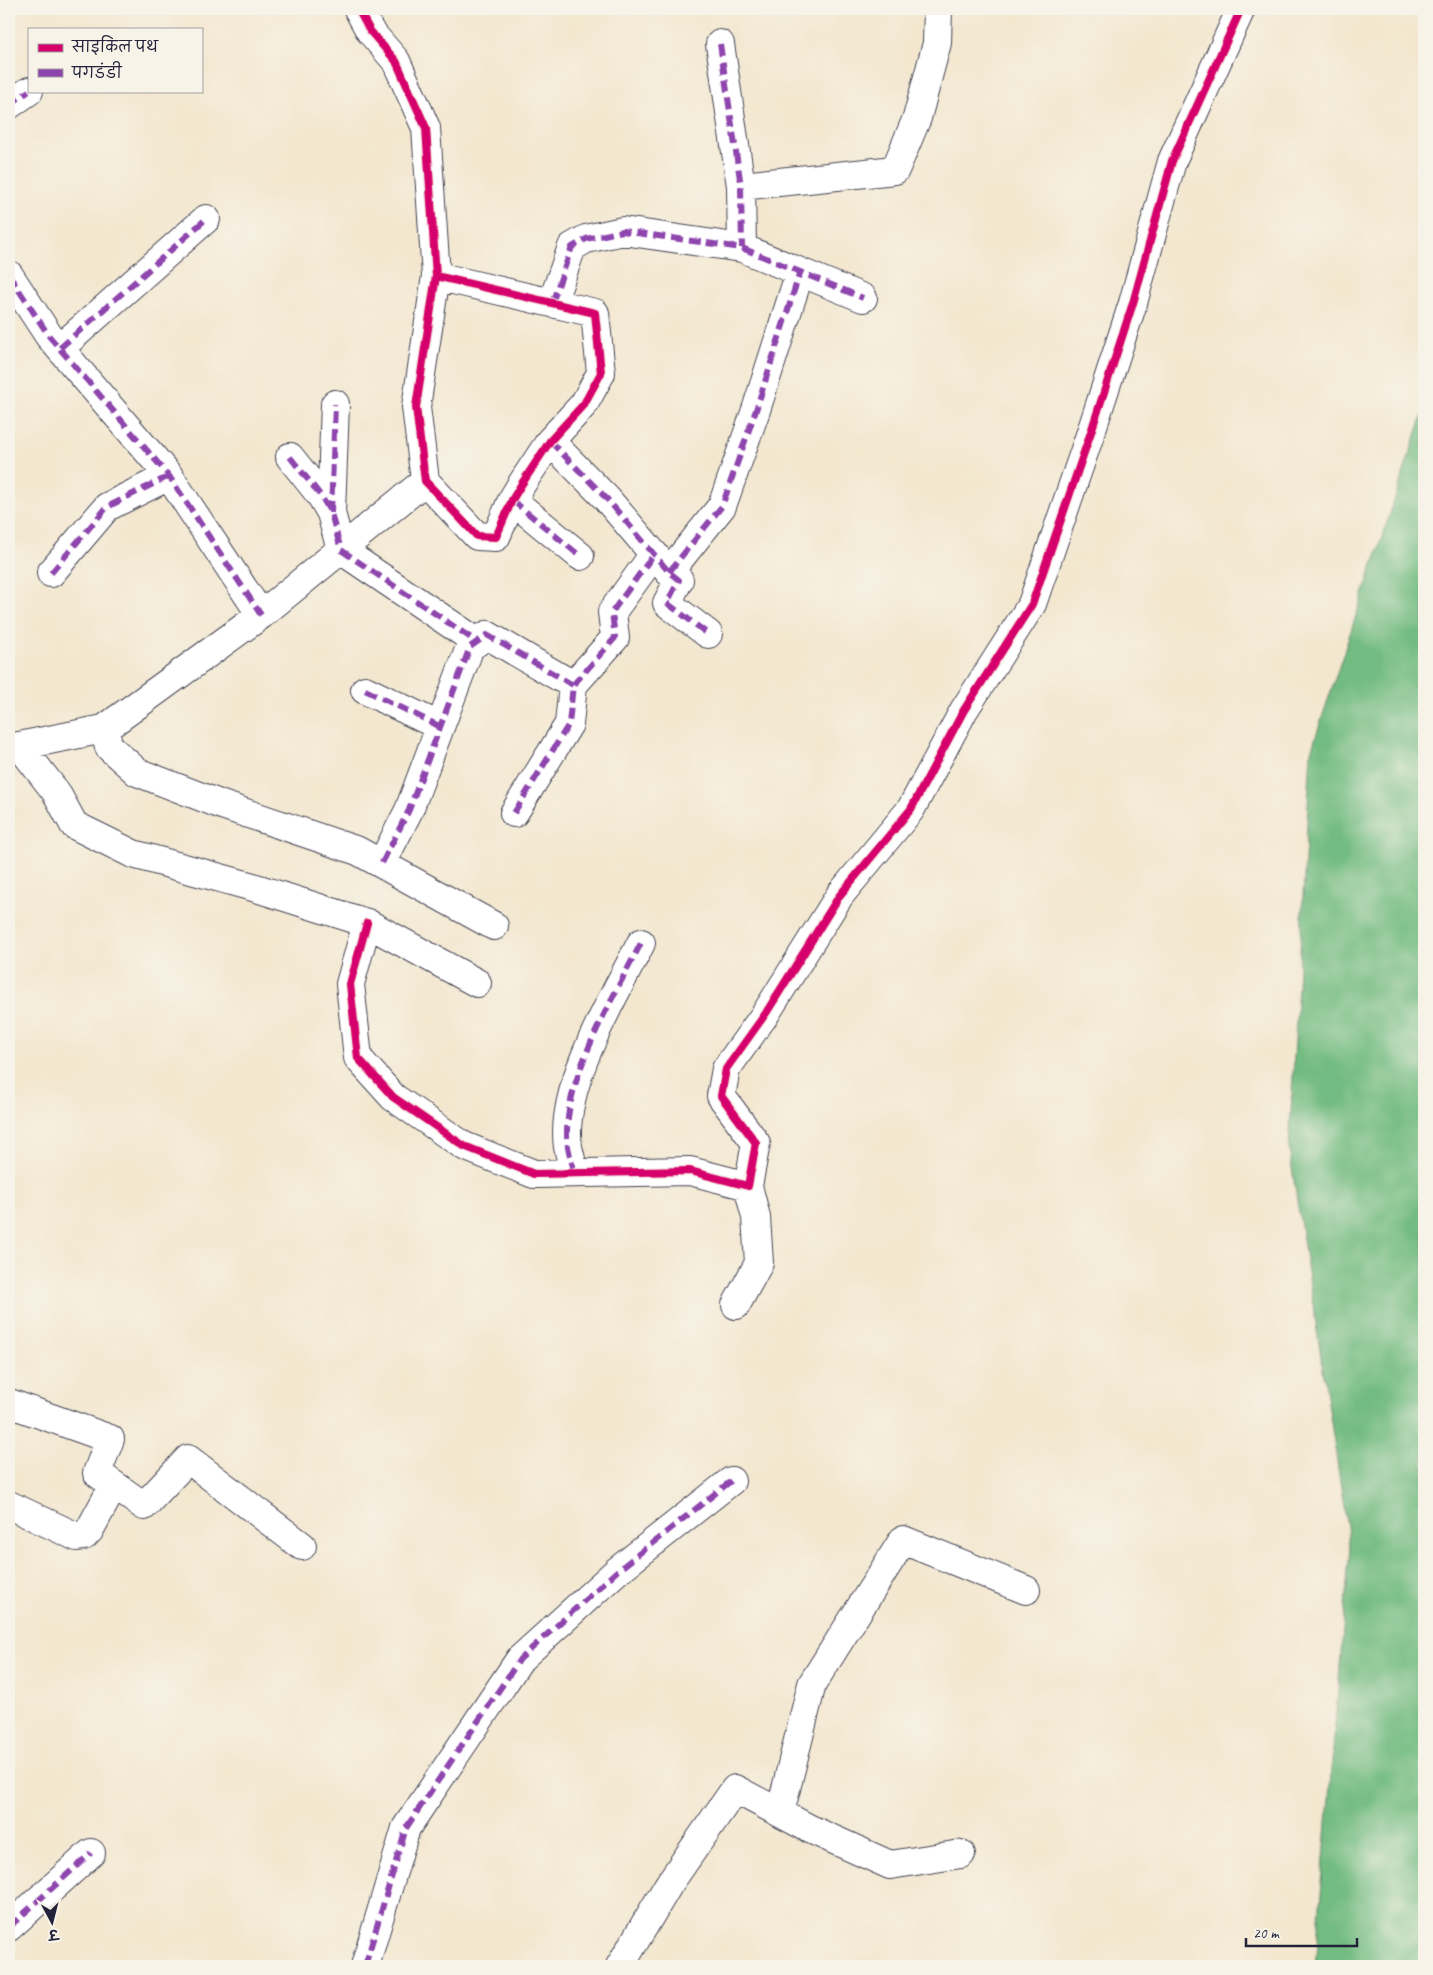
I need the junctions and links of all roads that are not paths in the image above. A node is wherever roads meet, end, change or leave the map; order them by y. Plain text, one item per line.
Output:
1 (358, 9) edge
2 (938, 9) edge
3 (1241, 9) edge
4 (720, 44) dead end
5 (28, 92) edge
6 (9, 105) edge
7 (741, 186) junction
8 (206, 219) dead end
9 (742, 248) junction
10 (800, 272) junction
11 (9, 275) edge
12 (436, 276) junction
13 (863, 298) dead end
14 (552, 303) junction
15 (60, 348) junction
16 (335, 404) dead end
17 (550, 441) junction
18 (290, 457) dead end
19 (169, 476) junction
20 (425, 481) junction
21 (512, 500) junction
22 (331, 513) junction
23 (341, 550) junction
24 (580, 556) dead end
25 (661, 563) junction
26 (51, 573) dead end
27 (261, 615) junction
28 (708, 634) dead end
29 (477, 642) junction
30 (573, 685) junction
31 (366, 690) dead end
32 (439, 726) junction
33 (104, 729) junction
34 (14, 747) edge
35 (514, 813) dead end
36 (382, 863) junction
37 (367, 923) junction
38 (494, 926) dead end
39 (641, 943) dead end
40 (477, 982) dead end
41 (574, 1173) junction
42 (748, 1186) junction
43 (736, 1305) dead end
44 (9, 1403) edge
45 (731, 1481) dead end
46 (114, 1485) junction
47 (9, 1505) edge
48 (302, 1546) dead end
49 (1026, 1590) dead end
50 (780, 1813) junction
51 (91, 1853) dead end
52 (961, 1854) dead end
53 (9, 1927) edge
54 (365, 1966) edge
55 (620, 1966) edge

1 - 12 street
2 - 7 street
3 - 42 street
4 - 7 street
5 - 6 street
7 - 9 street
8 - 15 street
9 - 10 street
9 - 14 street
10 - 13 street
10 - 25 street
11 - 15 street
12 - 14 street
12 - 20 street
14 - 17 street
15 - 19 street
16 - 22 street
17 - 21 street
17 - 25 street
18 - 22 street
19 - 26 street
19 - 27 street
20 - 21 street
20 - 23 street
21 - 24 street
22 - 23 street
23 - 27 street
23 - 29 street
25 - 28 street
25 - 30 street
27 - 33 street
29 - 30 street
29 - 32 street
30 - 35 street
31 - 32 street
32 - 36 street
33 - 34 street
33 - 36 street
34 - 37 street
36 - 38 street
37 - 40 street
37 - 41 street
39 - 41 street
41 - 42 street
42 - 43 street
44 - 46 street
45 - 54 street
46 - 47 street
46 - 48 street
49 - 50 street
50 - 52 street
50 - 55 street
51 - 53 street

